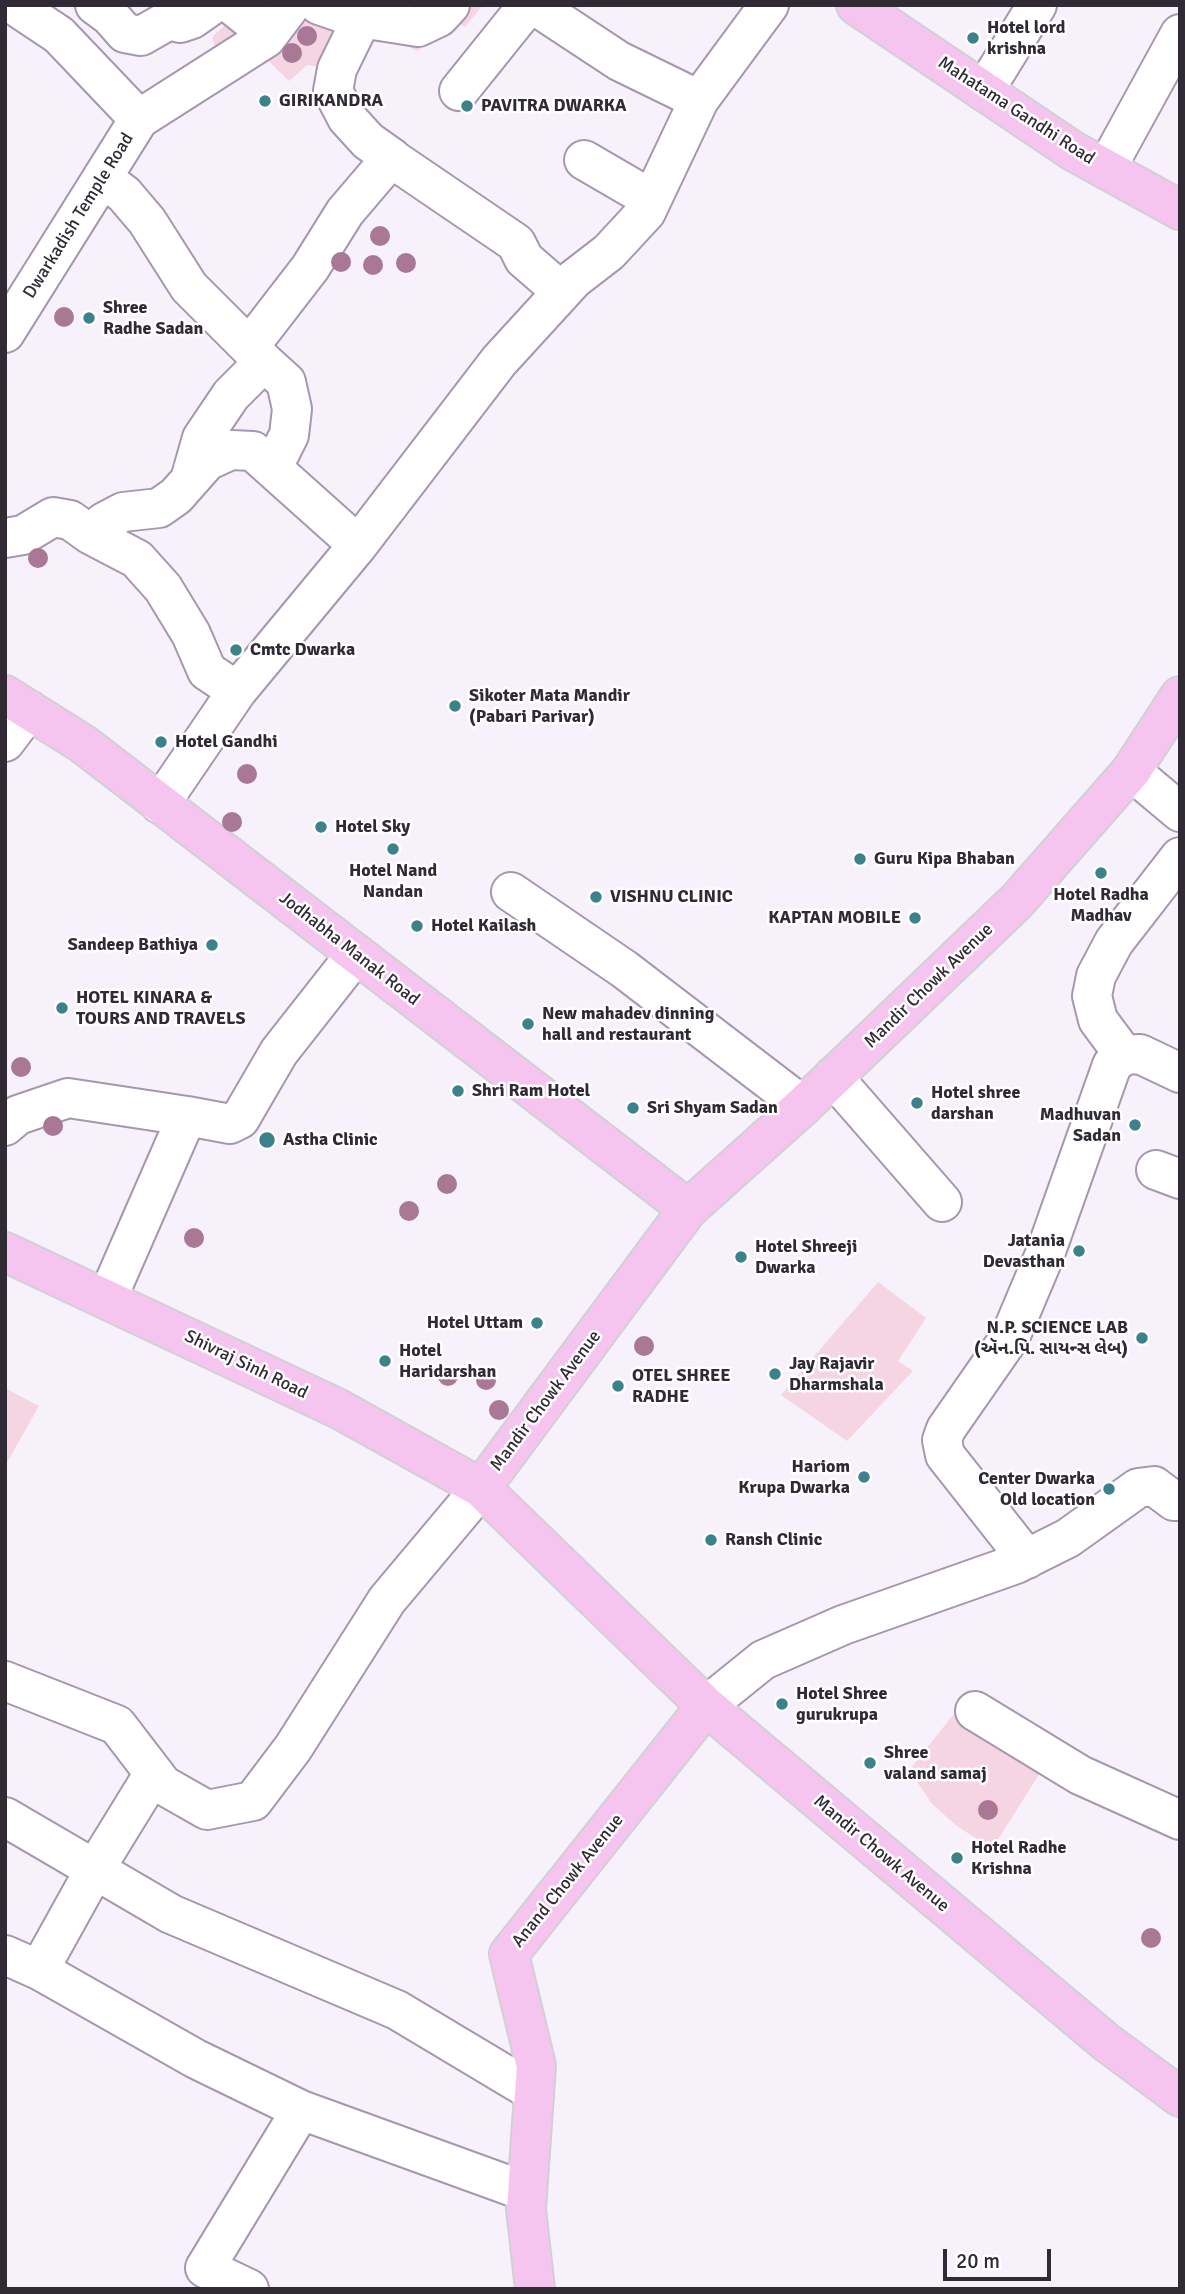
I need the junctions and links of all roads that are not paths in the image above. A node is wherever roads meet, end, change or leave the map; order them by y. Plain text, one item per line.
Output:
1 (14, 5) edge
2 (212, 5) edge
3 (232, 5) edge
4 (291, 5) edge
5 (319, 5) edge
6 (450, 5) edge
7 (528, 5) edge
8 (534, 5) edge
9 (769, 5) edge
10 (856, 5) edge
11 (1037, 5) edge
12 (108, 9) edge
13 (362, 18) junction
14 (1180, 34) edge
15 (266, 38) junction
16 (459, 90) dead end
17 (984, 91) junction
18 (699, 100) junction
19 (139, 119) junction
20 (392, 158) junction
21 (584, 160) dead end
22 (1106, 169) junction
23 (102, 178) junction
24 (652, 199) junction
25 (1180, 209) edge
26 (562, 292) junction
27 (5, 332) edge
28 (256, 354) junction
29 (273, 467) junction
30 (190, 480) junction
31 (91, 535) junction
32 (5, 538) edge
33 (358, 545) junction
34 (237, 691) junction
35 (1180, 696) edge
36 (17, 703) edge
37 (5, 742) edge
38 (1131, 771) junction
39 (160, 804) junction
40 (1180, 812) edge
41 (1180, 857) edge
42 (511, 892) dead end
43 (356, 954) junction
44 (1124, 1055) junction
45 (1180, 1073) edge
46 (833, 1077) junction
47 (803, 1106) junction
48 (187, 1116) junction
49 (5, 1126) edge
50 (942, 1202) dead end
51 (688, 1209) junction
52 (5, 1252) edge
53 (107, 1299) junction
54 (481, 1488) junction
55 (1180, 1501) edge
56 (1027, 1559) junction
57 (5, 1681) edge
58 (706, 1706) junction
59 (975, 1711) dead end
60 (153, 1773) junction
61 (5, 1817) edge
62 (1180, 1820) edge
63 (95, 1869) junction
64 (14, 1960) edge
65 (534, 2092) junction
66 (1180, 2096) edge
67 (301, 2109) junction
68 (527, 2192) junction
69 (249, 2289) edge
70 (535, 2289) edge

1 - 19 street
2 - 12 street
3 - 15 street
4 - 15 street, Dwarkadish Temple Road
5 - 13 street
6 - 13 street
7 - 16 street
8 - 18 street
9 - 18 street
10 - 17 main road, Mahatama Gandhi Road
11 - 17 street
13 - 20 street
14 - 22 street
15 - 19 street, Dwarkadish Temple Road
17 - 22 main road, Mahatama Gandhi Road
18 - 24 street
19 - 23 street, Dwarkadish Temple Road
20 - 26 street
20 - 28 street
21 - 24 street
22 - 25 main road, Mahatama Gandhi Road
23 - 27 street, Dwarkadish Temple Road
23 - 28 street
24 - 26 street
26 - 33 street
28 - 29 street
28 - 30 street
29 - 30 street
29 - 33 street
30 - 31 street
31 - 32 street
31 - 34 street
33 - 34 street
34 - 39 street
35 - 38 main road, Mandir Chowk Avenue
36 - 37 street
36 - 39 main road, Jodhabha Manak Road
38 - 40 street
38 - 46 main road, Mandir Chowk Avenue
39 - 43 main road, Jodhabha Manak Road
41 - 44 street
42 - 47 street
43 - 48 street
43 - 51 main road, Jodhabha Manak Road
44 - 45 street
44 - 56 street
46 - 47 main road, Mandir Chowk Avenue
46 - 50 street
47 - 51 main road, Mandir Chowk Avenue
48 - 49 street
48 - 53 street
51 - 54 main road, Mandir Chowk Avenue
52 - 53 main road, Shivraj Sinh Road
53 - 54 main road, Shivraj Sinh Road
54 - 58 main road, Mandir Chowk Avenue
54 - 60 street
55 - 56 street
56 - 58 street
57 - 60 street
58 - 65 main road, Anand Chowk Avenue
58 - 66 main road, Mandir Chowk Avenue
59 - 62 street
60 - 63 street
61 - 63 street
63 - 64 street
63 - 65 street
64 - 67 street
65 - 68 main road, Anand Chowk Avenue
67 - 68 street
67 - 69 street
68 - 70 main road, Anand Chowk Avenue

